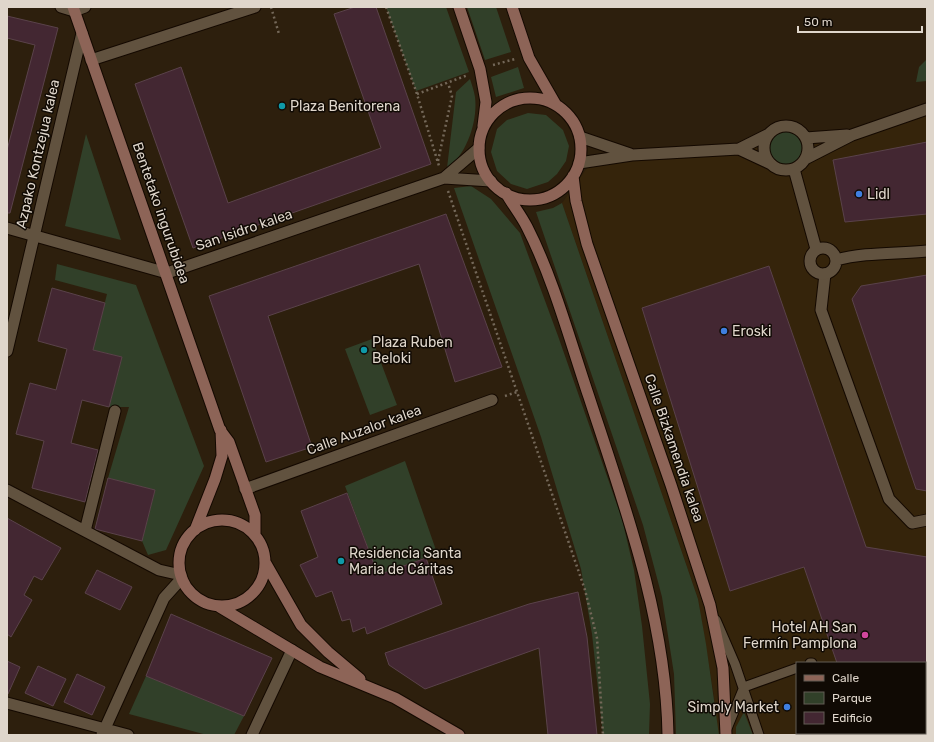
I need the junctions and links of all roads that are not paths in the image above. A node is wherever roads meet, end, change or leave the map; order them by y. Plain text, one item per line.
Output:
1 (61, 7) edge
2 (85, 7) edge
3 (255, 7) edge
4 (458, 7) edge
5 (512, 7) edge
6 (73, 9) edge
7 (82, 33) junction
8 (91, 60) junction
9 (556, 104) junction
10 (927, 109) edge
11 (483, 130) junction
12 (770, 134) junction
13 (852, 135) junction
14 (580, 137) junction
15 (806, 138) junction
16 (479, 148) junction
17 (739, 149) junction
18 (632, 155) junction
19 (807, 158) junction
20 (579, 163) junction
21 (771, 164) junction
22 (794, 169) junction
23 (573, 176) junction
24 (444, 178) junction
25 (491, 181) junction
26 (506, 193) junction
27 (7, 228) edge
28 (35, 235) junction
29 (816, 250) junction
30 (927, 251) edge
31 (836, 260) junction
32 (167, 273) junction
33 (825, 274) junction
34 (7, 351) edge
35 (492, 400) dead end
36 (115, 411) dead end
37 (220, 430) junction
38 (245, 489) junction
39 (7, 490) edge
40 (927, 520) edge
41 (85, 530) junction
42 (194, 530) junction
43 (254, 534) junction
44 (265, 562) junction
45 (181, 576) junction
46 (710, 605) junction
47 (218, 606) junction
48 (292, 650) junction
49 (796, 668) edge
50 (369, 686) junction
51 (744, 687) junction
52 (7, 703) edge
53 (104, 732) edge
54 (726, 734) edge
55 (128, 735) edge
56 (252, 735) edge
57 (459, 735) edge
58 (668, 735) edge
59 (759, 735) edge

1 - 6 street
2 - 6 street
3 - 8 street
4 - 11 main road
5 - 9 main road
6 - 7 main road, Bentetako ingurubidea
7 - 8 main road, Bentetako ingurubidea
7 - 28 street, Azpako Kontzejua kalea
8 - 32 main road, Bentetako ingurubidea
9 - 11 main road
9 - 14 main road
10 - 13 street
11 - 16 main road
12 - 15 street
12 - 17 street
12 - 21 street
13 - 15 street
13 - 19 street
14 - 18 street
14 - 20 main road
15 - 19 street
16 - 24 street, San Isidro kalea
16 - 25 main road
17 - 18 street
17 - 21 street
18 - 20 street
19 - 22 street
20 - 23 main road
21 - 22 street
22 - 29 street
23 - 26 main road
23 - 46 main road, Calle Bizkamendia kalea
24 - 25 street, San Isidro kalea
24 - 32 street, San Isidro kalea
25 - 26 main road
26 - 58 main road
27 - 28 street
28 - 32 street
28 - 34 street, Azpako Kontzejua kalea
29 - 31 street
29 - 33 street
30 - 31 street
31 - 33 street
32 - 37 main road, Bentetako ingurubidea
33 - 40 street
35 - 38 street, Calle Auzalor kalea
36 - 41 street
37 - 38 main road, Bentetako ingurubidea
37 - 42 main road, Bentetako ingurubidea
38 - 43 main road, Bentetako ingurubidea
39 - 41 street
41 - 45 street
42 - 43 main road
42 - 45 main road
43 - 44 main road
44 - 47 main road
44 - 50 main road
45 - 47 main road
45 - 53 street
46 - 51 lane
46 - 54 main road, Calle Bizkamendia kalea
47 - 48 main road
48 - 50 main road
48 - 56 street
49 - 51 lane
50 - 57 main road
51 - 54 lane
51 - 59 lane
52 - 53 street
53 - 55 street

